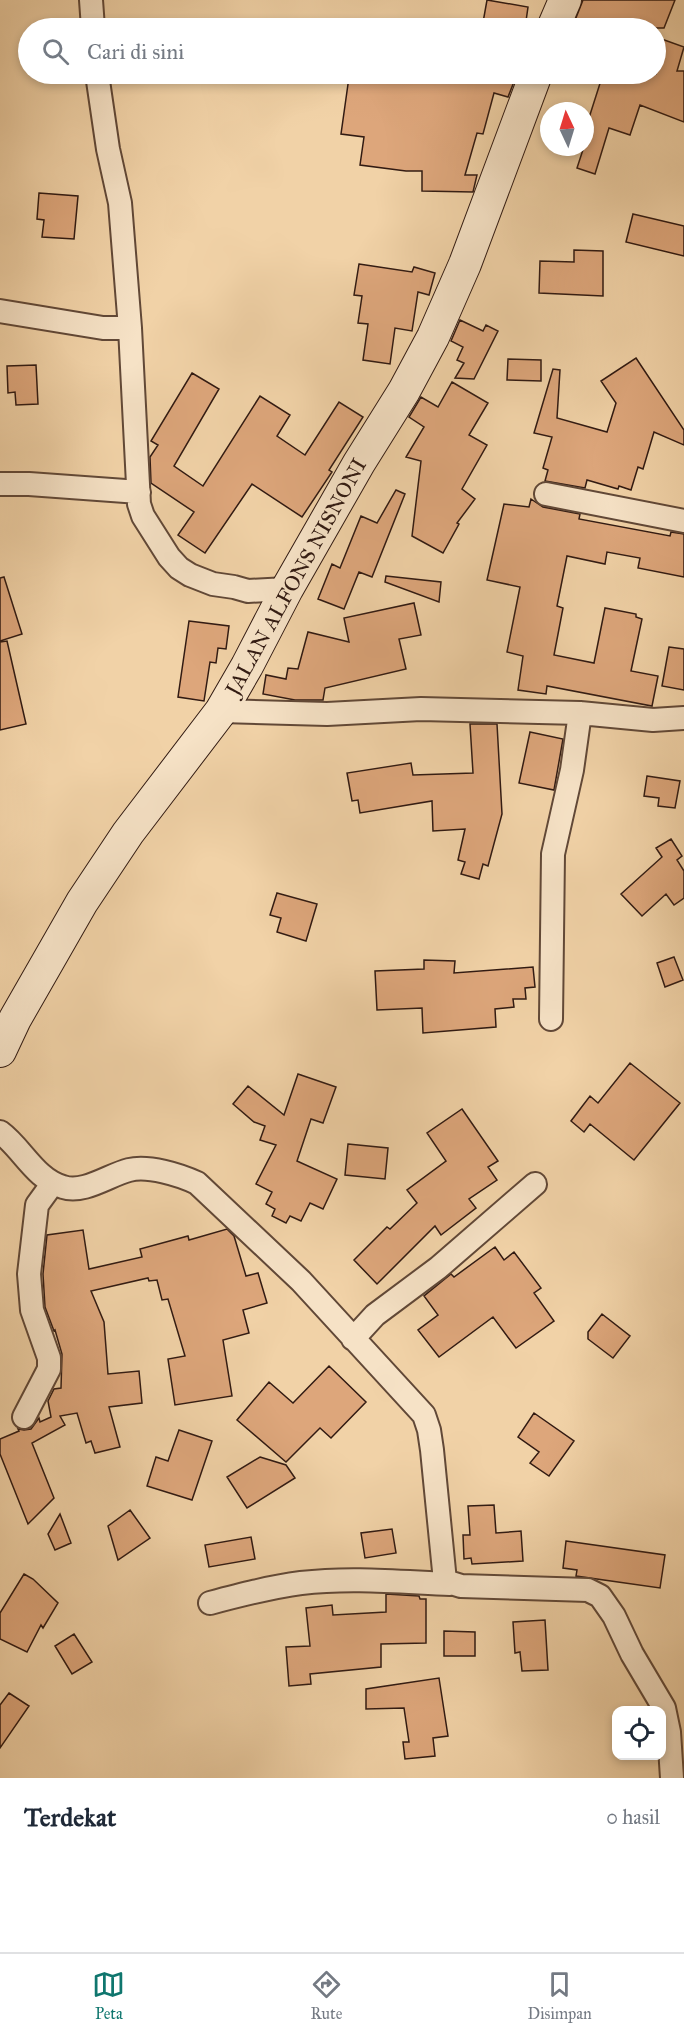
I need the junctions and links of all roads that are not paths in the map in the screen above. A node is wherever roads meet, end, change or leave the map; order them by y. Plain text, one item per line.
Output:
1 (92, 0) edge
2 (565, 0) edge
3 (93, 18) edge
4 (557, 18) edge
5 (98, 84) edge
6 (532, 84) edge
7 (0, 312) edge
8 (130, 328) junction
9 (0, 484) edge
10 (139, 492) junction
11 (546, 494) dead end
12 (684, 521) edge
13 (287, 589) junction
14 (220, 711) junction
15 (580, 713) junction
16 (684, 718) edge
17 (551, 1019) dead end
18 (0, 1051) edge
19 (0, 1132) edge
20 (53, 1183) junction
21 (535, 1184) dead end
22 (353, 1339) junction
23 (24, 1417) dead end
24 (450, 1584) junction
25 (210, 1603) dead end
26 (672, 1778) edge

1 - 3 street
2 - 4 main road
5 - 8 street
6 - 13 main road, JALAN ALFONS NISNONI
7 - 8 street
8 - 10 street
9 - 10 street
10 - 13 street
11 - 12 street
13 - 14 main road, JALAN ALFONS NISNONI
14 - 15 street
14 - 18 main road, JALAN ALFONS NISNONI
15 - 16 street
15 - 17 street
19 - 20 street
20 - 22 street
20 - 23 street
21 - 22 street
22 - 24 street
24 - 25 street
24 - 26 street

